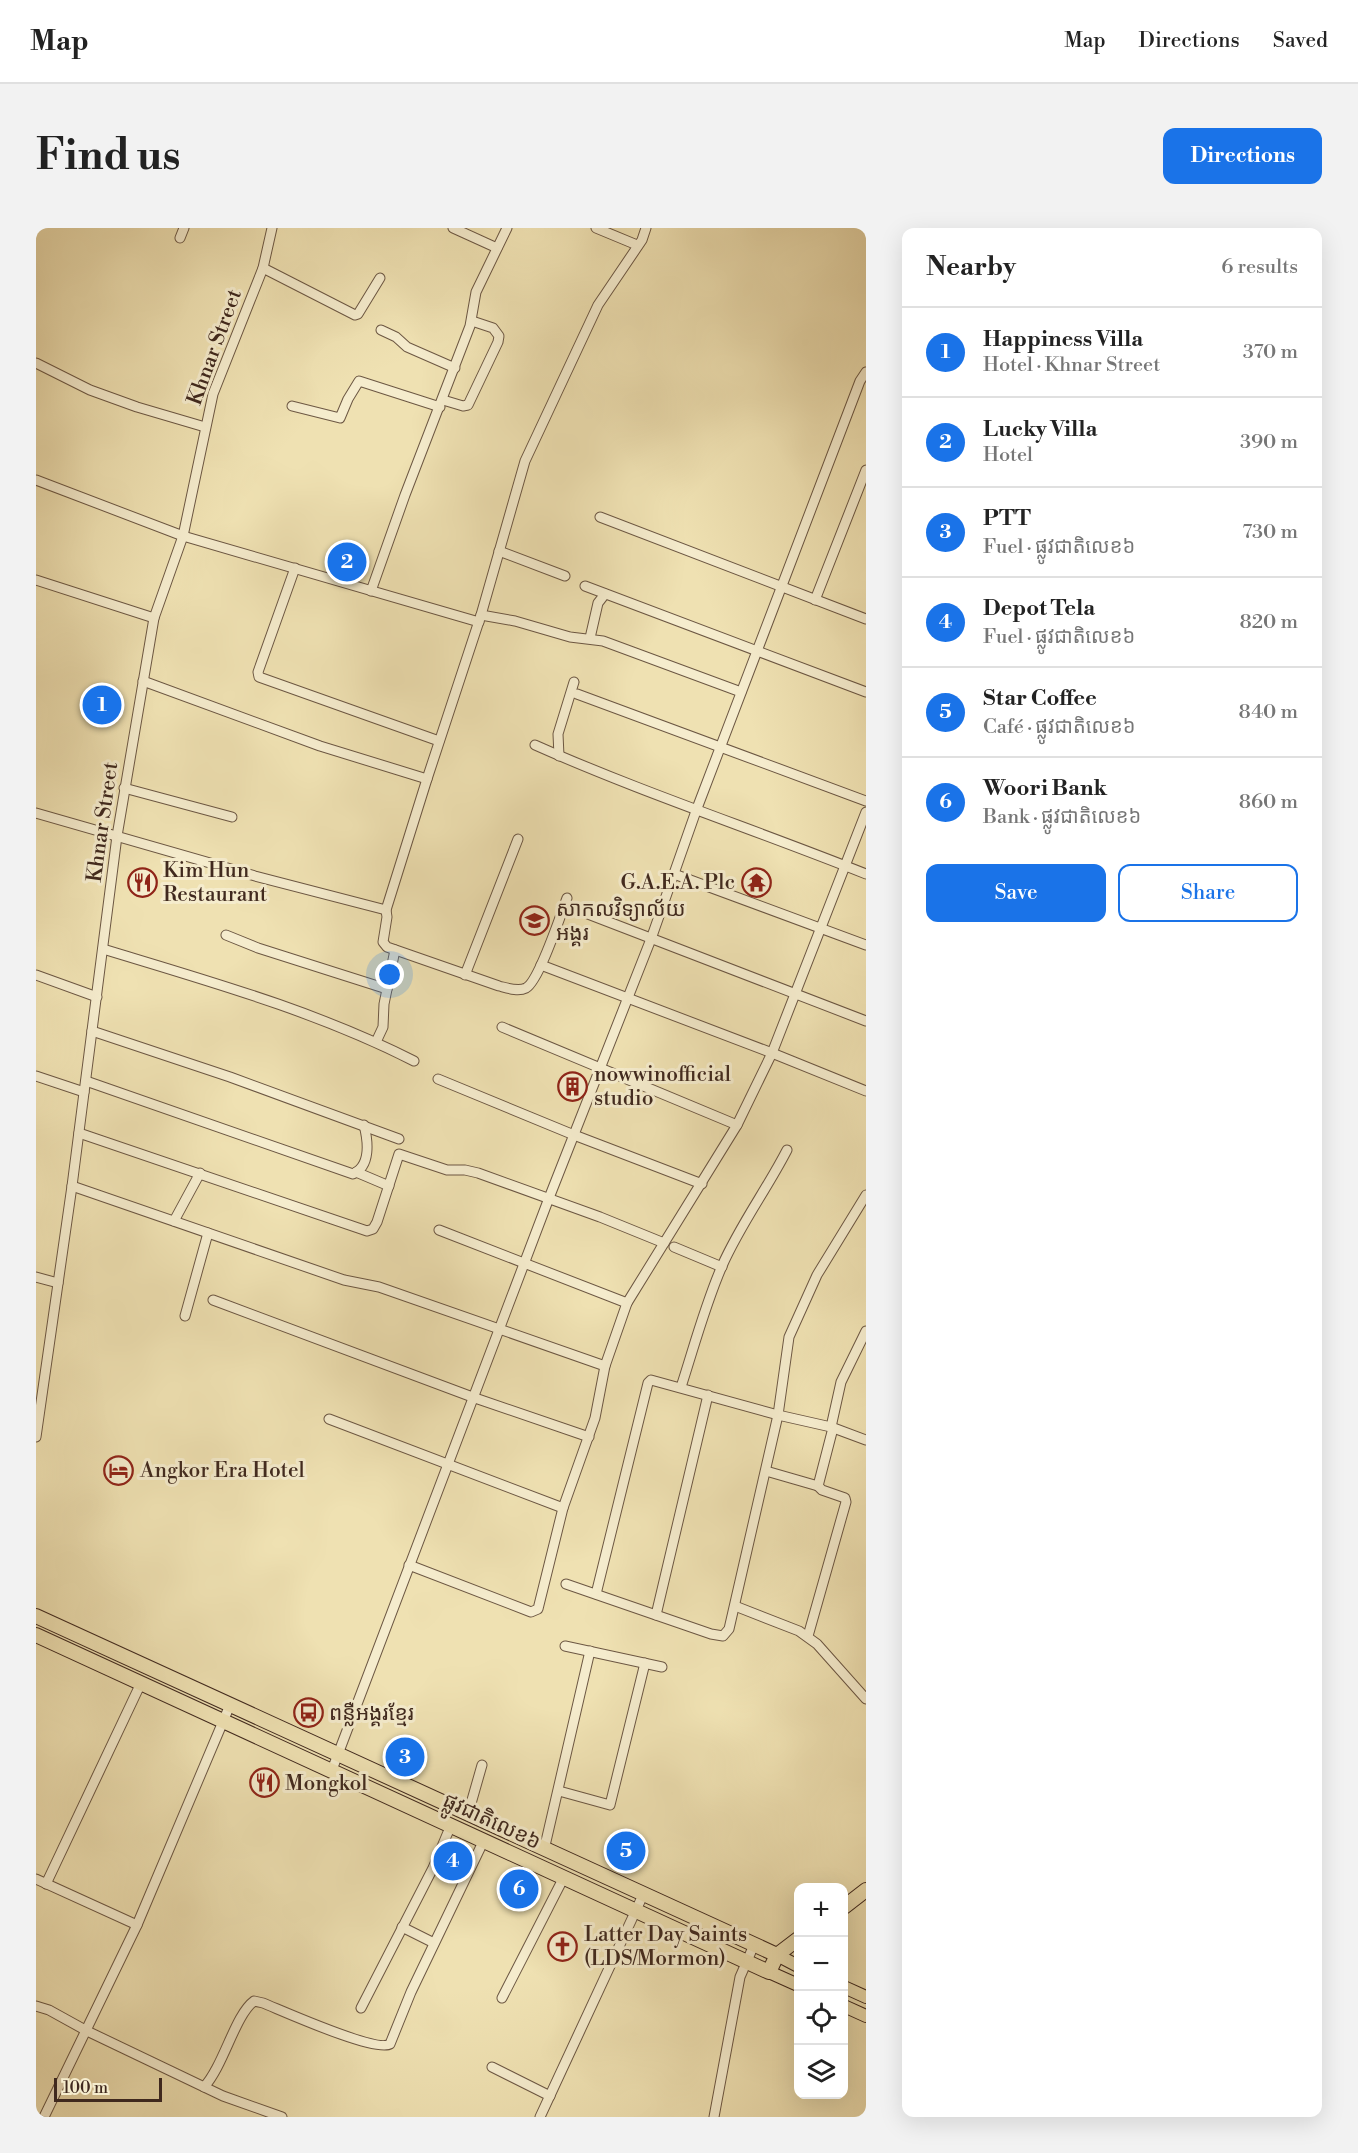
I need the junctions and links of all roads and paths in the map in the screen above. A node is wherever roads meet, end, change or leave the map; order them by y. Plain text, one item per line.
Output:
1 (184, 228) edge
2 (272, 228) edge
3 (453, 228) edge
4 (507, 228) edge
5 (596, 228) edge
6 (646, 228) edge
7 (180, 238) dead end
8 (637, 245) junction
9 (497, 248) junction
10 (263, 268) junction
11 (380, 278) dead end
12 (472, 321) junction
13 (381, 330) dead end
14 (36, 363) edge
15 (455, 368) junction
16 (866, 374) edge
17 (441, 403) junction
18 (292, 406) dead end
19 (205, 427) junction
20 (866, 470) edge
21 (36, 480) edge
22 (600, 517) dead end
23 (183, 536) junction
24 (500, 551) junction
25 (296, 568) junction
26 (565, 576) dead end
27 (36, 580) edge
28 (585, 586) dead end
29 (782, 587) junction
30 (371, 591) junction
31 (605, 594) junction
32 (815, 600) junction
33 (154, 618) junction
34 (480, 619) junction
35 (866, 619) edge
36 (590, 639) junction
37 (757, 650) junction
38 (143, 681) junction
39 (574, 682) dead end
40 (741, 692) junction
41 (866, 692) edge
42 (577, 694) dead end
43 (439, 741) junction
44 (535, 745) dead end
45 (720, 747) junction
46 (559, 756) junction
47 (427, 779) junction
48 (124, 788) junction
49 (866, 801) edge
50 (696, 811) junction
51 (866, 812) edge
52 (36, 813) edge
53 (232, 817) dead end
54 (117, 836) junction
55 (518, 839) dead end
56 (845, 866) junction
57 (674, 874) junction
58 (866, 874) edge
59 (567, 898) dead end
60 (386, 910) junction
61 (588, 914) dead end
62 (822, 928) junction
63 (226, 935) dead end
64 (651, 939) junction
65 (866, 945) edge
66 (103, 950) junction
67 (395, 950) junction
68 (541, 965) junction
69 (36, 975) edge
70 (465, 975) junction
71 (387, 989) junction
72 (796, 994) junction
73 (97, 997) junction
74 (626, 998) junction
75 (866, 1021) edge
76 (502, 1027) dead end
77 (92, 1031) junction
78 (376, 1041) junction
79 (772, 1053) junction
80 (414, 1061) dead end
81 (600, 1068) junction
82 (36, 1076) edge
83 (438, 1079) dead end
84 (86, 1081) junction
85 (866, 1091) edge
86 (84, 1092) junction
87 (364, 1125) junction
88 (737, 1125) junction
89 (79, 1133) junction
90 (574, 1135) junction
91 (399, 1139) dead end
92 (787, 1150) dead end
93 (356, 1172) junction
94 (200, 1173) junction
95 (702, 1184) junction
96 (72, 1186) junction
97 (389, 1186) junction
98 (866, 1195) edge
99 (549, 1198) junction
100 (174, 1221) junction
101 (439, 1230) dead end
102 (208, 1233) junction
103 (664, 1243) junction
104 (674, 1247) dead end
105 (525, 1262) junction
106 (722, 1267) junction
107 (36, 1277) edge
108 (58, 1283) junction
109 (213, 1300) dead end
110 (627, 1303) junction
111 (185, 1316) dead end
112 (499, 1331) junction
113 (866, 1331) edge
114 (604, 1366) junction
115 (40, 1373) edge
116 (681, 1388) junction
117 (708, 1395) junction
118 (474, 1398) junction
119 (778, 1415) junction
120 (329, 1419) dead end
121 (832, 1427) junction
122 (36, 1437) edge
123 (589, 1437) junction
124 (866, 1440) edge
125 (449, 1464) junction
126 (766, 1471) junction
127 (818, 1486) junction
128 (563, 1508) junction
129 (409, 1565) junction
130 (566, 1584) dead end
131 (596, 1594) junction
132 (735, 1606) junction
133 (656, 1615) junction
134 (36, 1616) edge
135 (36, 1635) edge
136 (808, 1636) junction
137 (565, 1646) dead end
138 (590, 1651) junction
139 (645, 1663) junction
140 (662, 1667) dead end
141 (141, 1683) junction
142 (866, 1700) edge
143 (230, 1706) junction
144 (224, 1721) junction
145 (339, 1755) junction
146 (482, 1765) dead end
147 (332, 1770) junction
148 (559, 1791) junction
149 (468, 1814) junction
150 (451, 1825) junction
151 (483, 1840) junction
152 (544, 1850) junction
153 (564, 1877) junction
154 (36, 1879) edge
155 (46, 1884) junction
156 (866, 1890) edge
157 (644, 1895) junction
158 (848, 1903) edge
159 (636, 1910) junction
160 (136, 1925) junction
161 (402, 1927) junction
162 (794, 1942) edge
163 (434, 1943) junction
164 (754, 1945) junction
165 (777, 1955) junction
166 (747, 1961) junction
167 (794, 1964) edge
168 (769, 1971) junction
169 (794, 1983) edge
170 (848, 1989) edge
171 (866, 1997) edge
172 (502, 1998) dead end
173 (36, 2006) edge
174 (361, 2008) dead end
175 (848, 2008) edge
176 (866, 2016) edge
177 (87, 2031) junction
178 (492, 2067) dead end
179 (204, 2087) junction
180 (550, 2096) junction
181 (44, 2117) edge
182 (282, 2117) edge
183 (540, 2117) edge
184 (714, 2117) edge

1 - 7 street
2 - 10 street, Khnar Street
3 - 9 street
4 - 9 street
5 - 8 street
6 - 8 street
8 - 24 street
9 - 12 street
10 - 11 street
10 - 19 street, Khnar Street
12 - 15 street
12 - 17 street
13 - 15 street
14 - 19 street
15 - 17 street
16 - 29 street
17 - 18 street
17 - 30 street
19 - 23 street, Khnar Street
20 - 32 street
21 - 23 street
22 - 29 street
23 - 25 street
23 - 33 street, Khnar Street
24 - 26 street
24 - 34 street
25 - 30 street
25 - 43 street
27 - 33 street
28 - 31 street
29 - 32 street
29 - 37 street
30 - 34 street
31 - 36 street
31 - 37 street
32 - 35 street
33 - 38 street, Khnar Street
34 - 36 street
34 - 43 street
36 - 40 street
37 - 40 street
37 - 41 street
38 - 47 street
38 - 48 street, Khnar Street
39 - 46 street
40 - 45 street
42 - 45 street
43 - 47 street
44 - 46 street
45 - 49 street
45 - 50 street
46 - 50 street
47 - 60 street
48 - 53 street
48 - 54 street, Khnar Street
50 - 56 street
50 - 57 street
51 - 56 street
52 - 54 street
54 - 60 street
54 - 66 street, Khnar Street
55 - 70 street
56 - 58 street
56 - 62 street
57 - 62 street
57 - 64 street
59 - 68 street
60 - 67 street
61 - 64 street
62 - 65 street
62 - 72 street
63 - 71 street
64 - 72 street
64 - 74 street
66 - 73 street, Khnar Street
66 - 78 street
67 - 70 street
67 - 71 street
68 - 70 street
68 - 74 street
69 - 73 street
71 - 78 street
72 - 75 street
72 - 79 street
73 - 77 street, Khnar Street
74 - 79 street
74 - 81 street
76 - 81 street
77 - 84 street, Khnar Street
77 - 87 street
78 - 80 street
79 - 85 street
79 - 88 street
81 - 88 street
81 - 90 street
82 - 86 street
83 - 90 street
84 - 86 street, Khnar Street
84 - 93 street
86 - 89 street, Khnar Street
87 - 91 street
87 - 93 street
88 - 95 street
89 - 94 street
89 - 96 street, Khnar Street
90 - 95 street
90 - 99 street
92 - 106 street
93 - 97 street
94 - 97 street
94 - 100 street
95 - 103 street
96 - 100 street
96 - 108 street, Khnar Street
97 - 99 street
98 - 119 street
99 - 103 street
99 - 105 street
100 - 102 street
101 - 105 street
102 - 111 street
102 - 112 street
103 - 110 street
104 - 106 street
105 - 110 street
105 - 112 street
106 - 116 street
107 - 108 street
108 - 115 street, Khnar Street
109 - 118 street
110 - 114 street
112 - 114 street
112 - 118 street
113 - 121 street
114 - 123 street
115 - 122 street, Khnar Street
116 - 117 street
116 - 131 street
117 - 119 street
117 - 133 street
118 - 123 street
118 - 125 street
119 - 121 street
119 - 126 street
120 - 125 street
121 - 124 street
121 - 127 street
123 - 128 street
125 - 128 street
125 - 129 street
126 - 127 street
126 - 132 street
127 - 136 street
128 - 129 street
129 - 145 street
130 - 131 street
131 - 133 street
132 - 133 street
132 - 136 street
134 - 143 highway, ផ្លូវជាតិលេខ៦
135 - 141 highway, ផ្លូវជាតិលេខ៦
136 - 142 street
137 - 138 street
138 - 139 street
138 - 148 street
139 - 140 street
139 - 148 street
141 - 144 highway, ផ្លូវជាតិលេខ៦
141 - 155 street
143 - 144 street
143 - 145 highway, ផ្លូវជាតិលេខ៦
144 - 147 highway, ផ្លូវជាតិលេខ៦
144 - 160 street
145 - 147 street
145 - 149 highway, ផ្លូវជាតិលេខ៦
146 - 149 street
147 - 150 highway, ផ្លូវជាតិលេខ៦
148 - 152 street
149 - 152 highway, ផ្លូវជាតិលេខ៦
150 - 151 highway, ផ្លូវជាតិលេខ៦
150 - 161 street
151 - 153 highway, ផ្លូវជាតិលេខ៦
151 - 163 street
152 - 157 highway, ផ្លូវជាតិលេខ៦
153 - 159 highway, ផ្លូវជាតិលេខ៦
153 - 172 street
154 - 155 street
155 - 160 street
156 - 158 highway
157 - 159 street
157 - 164 highway, ផ្លូវជាតិលេខ៦
159 - 166 highway, ផ្លូវជាតិលេខ៦
159 - 180 street
160 - 177 street
161 - 163 street
161 - 174 street
162 - 165 highway
163 - 179 street
164 - 165 highway, ផ្លូវជាតិលេខ៦
164 - 166 street
165 - 167 main road, ផ្លូវជាតិលេខ៦
165 - 168 highway
166 - 168 highway, ផ្លូវជាតិលេខ៦
166 - 184 street
168 - 169 main road, ផ្លូវជាតិលេខ៦
170 - 171 main road
173 - 177 street
175 - 176 main road
177 - 179 street
177 - 181 street
178 - 180 street
179 - 182 street
180 - 183 street

